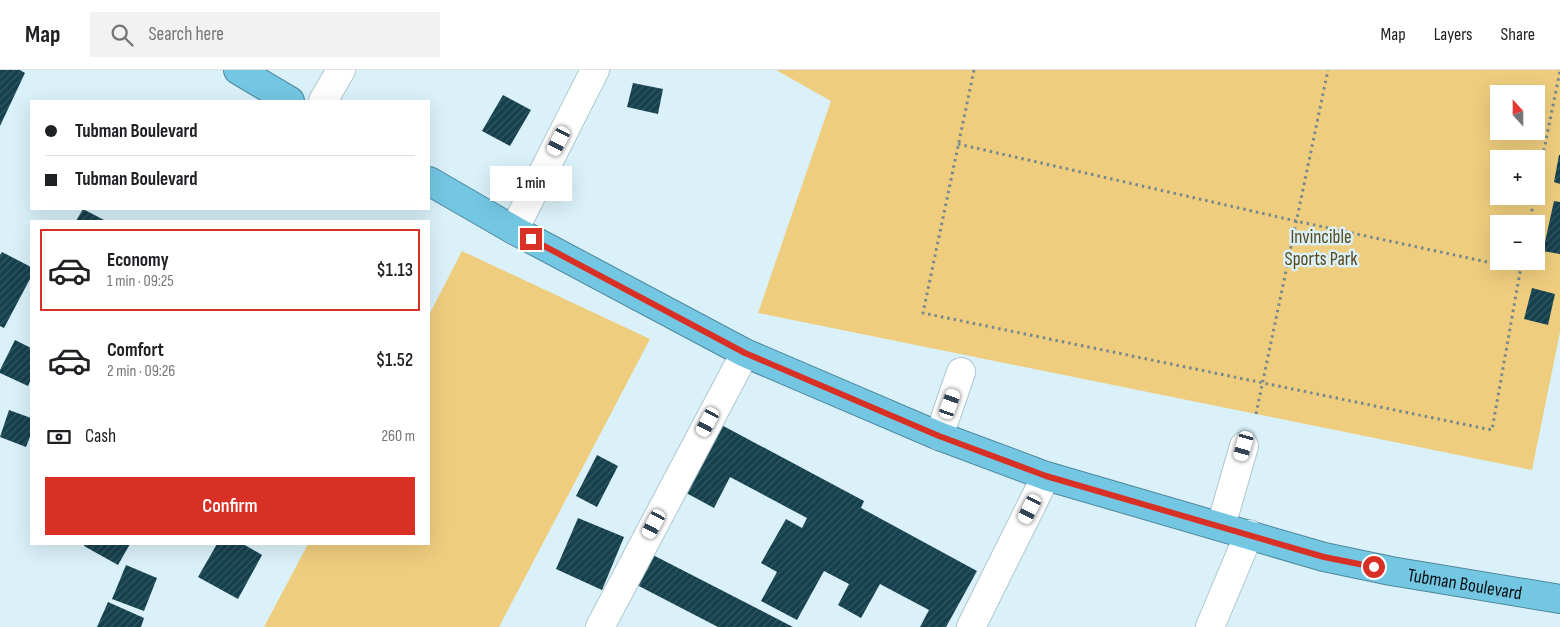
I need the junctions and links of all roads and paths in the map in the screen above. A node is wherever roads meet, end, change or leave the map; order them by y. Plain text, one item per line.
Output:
1 (238, 70) edge
2 (341, 70) edge
3 (595, 70) edge
4 (974, 70) edge
5 (1328, 70) edge
6 (1560, 71) edge
7 (288, 100) edge
8 (324, 100) edge
9 (958, 144) junction
10 (1544, 150) edge
11 (430, 182) edge
12 (1296, 221) junction
13 (514, 230) junction
14 (1490, 262) edge
15 (1520, 270) edge
16 (745, 353) junction
17 (961, 372) dead end
18 (1262, 382) junction
19 (1256, 414) dead end
20 (939, 436) junction
21 (1244, 446) dead end
22 (1046, 476) junction
23 (1221, 526) junction
24 (1249, 534) junction
25 (1560, 599) edge
26 (600, 627) edge
27 (971, 627) edge
28 (1210, 627) edge

1 - 7 highway
2 - 8 street
3 - 13 street
4 - 9 path
5 - 12 path
6 - 10 path
9 - 12 path
9 - 18 path
11 - 13 highway, Tubman Boulevard
12 - 14 path
12 - 18 path
13 - 16 highway, Tubman Boulevard
15 - 18 path
16 - 20 highway, Tubman Boulevard
16 - 26 street
17 - 20 street
18 - 19 path
20 - 22 highway, Tubman Boulevard
21 - 23 street
22 - 23 highway, Tubman Boulevard
22 - 27 street
23 - 24 highway, Tubman Boulevard
24 - 25 highway, Tubman Boulevard
24 - 28 street

